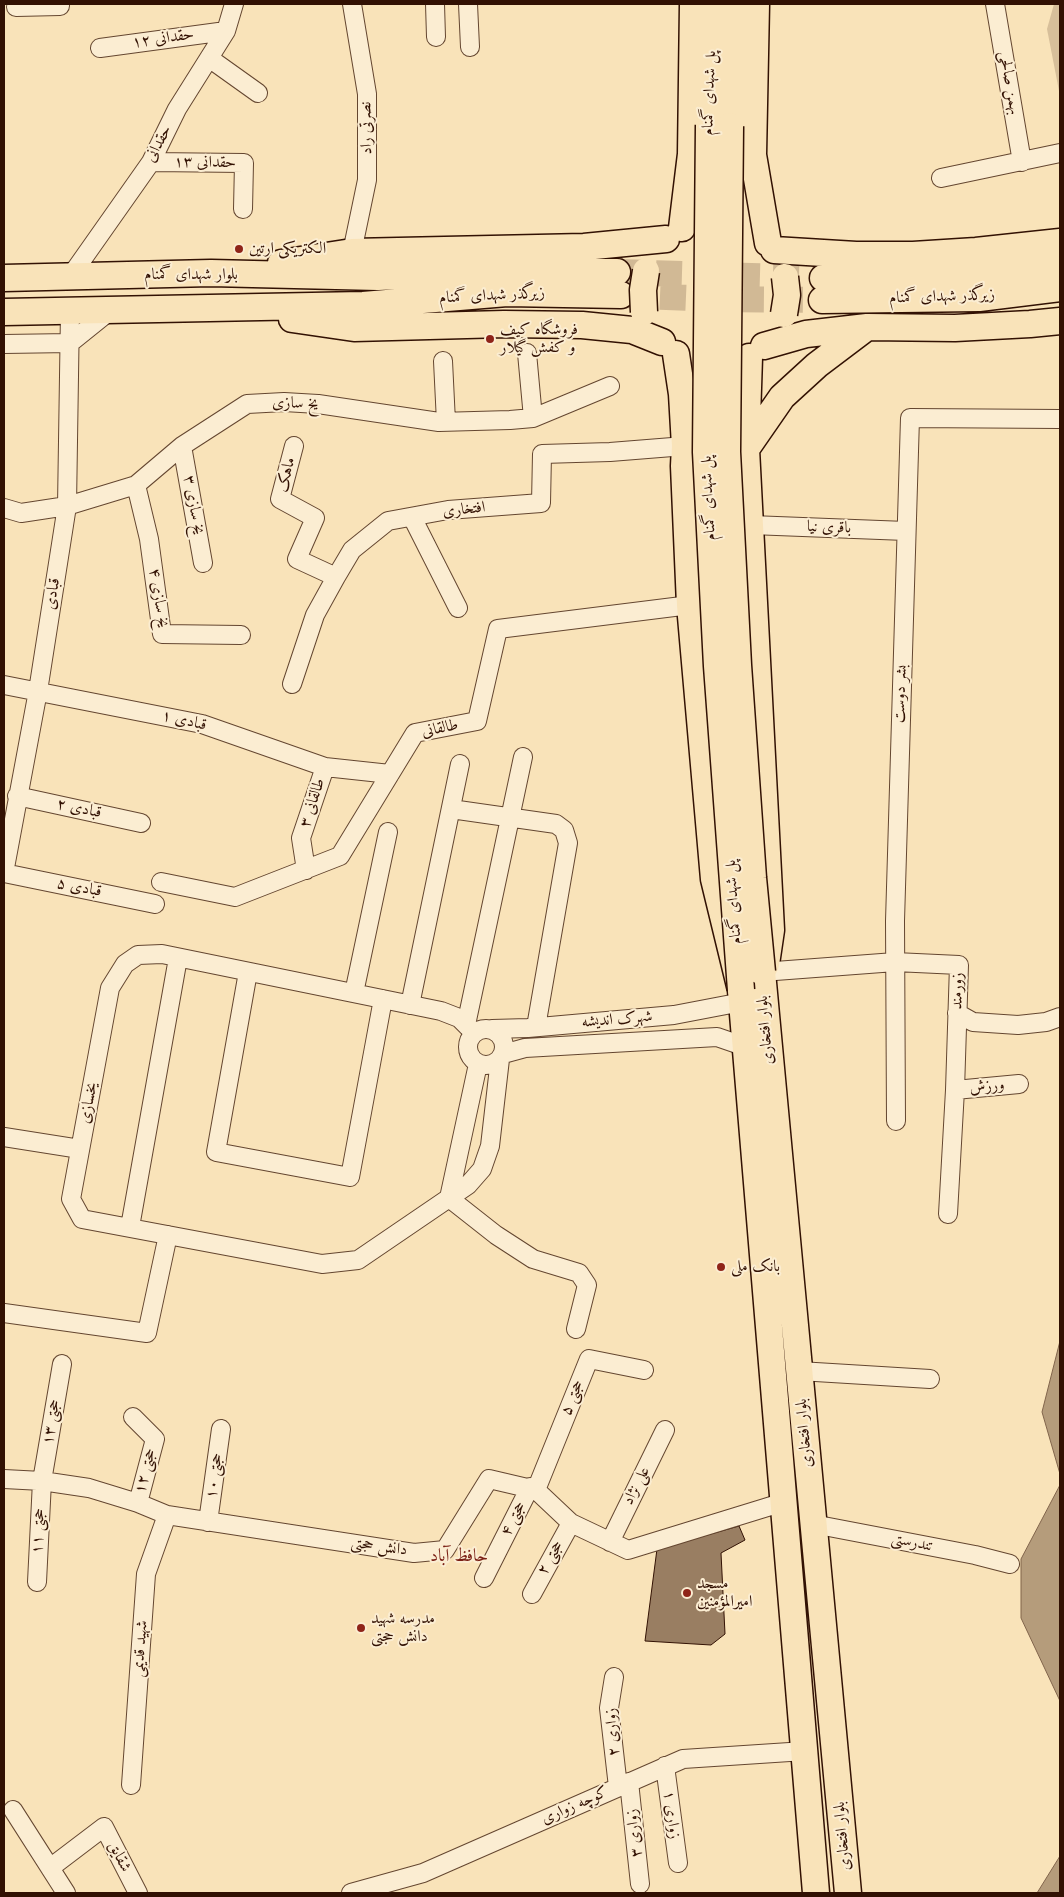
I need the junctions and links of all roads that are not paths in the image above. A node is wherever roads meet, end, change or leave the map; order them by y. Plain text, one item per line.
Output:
1 (60, 4) edge
2 (234, 4) edge
3 (352, 4) edge
4 (435, 4) edge
5 (468, 4) edge
6 (693, 4) edge
7 (713, 4) edge
8 (734, 4) edge
9 (756, 4) edge
10 (995, 4) edge
11 (16, 7) dead end
12 (226, 31) junction
13 (436, 37) dead end
14 (470, 47) dead end
15 (100, 48) dead end
16 (209, 58) junction
17 (258, 93) dead end
18 (1060, 153) edge
19 (691, 154) junction
20 (753, 156) junction
21 (151, 162) junction
22 (1022, 162) junction
23 (941, 178) dead end
24 (242, 209) dead end
25 (674, 234) junction
26 (1060, 242) edge
27 (771, 247) junction
28 (352, 252) junction
29 (1060, 266) edge
30 (4, 268) edge
31 (211, 274) junction
32 (70, 277) junction
33 (378, 277) joint
34 (4, 278) edge
35 (29, 278) junction
36 (1060, 288) edge
37 (363, 305) joint
38 (212, 308) junction
39 (111, 310) junction
40 (70, 311) junction
41 (4, 312) edge
42 (1060, 321) edge
43 (867, 327) junction
44 (70, 343) junction
45 (4, 344) edge
46 (669, 348) junction
47 (756, 351) junction
48 (528, 353) dead end
49 (443, 361) dead end
50 (610, 386) dead end
51 (533, 418) junction
52 (1060, 419) edge
53 (446, 422) junction
54 (182, 446) junction
55 (294, 446) dead end
56 (685, 446) junction
57 (746, 449) junction
58 (136, 485) junction
59 (67, 506) junction
60 (4, 508) edge
61 (412, 517) junction
62 (751, 525) junction
63 (906, 531) junction
64 (203, 563) dead end
65 (689, 575) junction
66 (336, 577) junction
67 (754, 582) junction
68 (690, 605) junction
69 (458, 608) dead end
70 (241, 635) dead end
71 (292, 684) dead end
72 (4, 685) edge
73 (38, 691) junction
74 (523, 757) dead end
75 (460, 764) dead end
76 (325, 766) junction
77 (390, 774) junction
78 (17, 796) junction
79 (451, 809) junction
80 (510, 817) junction
81 (141, 822) dead end
82 (388, 832) dead end
83 (6, 846) edge
84 (306, 870) junction
85 (4, 873) edge
86 (161, 882) dead end
87 (155, 904) dead end
88 (178, 958) junction
89 (895, 962) junction
90 (248, 972) junction
91 (762, 972) junction
92 (354, 994) junction
93 (742, 996) junction
94 (382, 999) junction
95 (410, 1005) junction
96 (957, 1013) junction
97 (1060, 1017) edge
98 (597, 1022) junction
99 (536, 1027) junction
100 (470, 1029) junction
101 (492, 1029) junction
102 (599, 1044) junction
103 (746, 1047) junction
104 (501, 1057) junction
105 (478, 1064) junction
106 (1019, 1084) dead end
107 (955, 1090) junction
108 (896, 1121) dead end
109 (4, 1138) edge
110 (80, 1150) junction
111 (449, 1198) junction
112 (948, 1214) dead end
113 (130, 1227) junction
114 (168, 1235) junction
115 (4, 1313) edge
116 (576, 1329) dead end
117 (62, 1364) dead end
118 (644, 1370) dead end
119 (800, 1371) junction
120 (930, 1379) dead end
121 (133, 1418) dead end
122 (221, 1429) dead end
123 (665, 1430) dead end
124 (4, 1478) edge
125 (42, 1481) junction
126 (533, 1489) junction
127 (784, 1502) junction
128 (138, 1503) junction
129 (167, 1516) junction
130 (208, 1522) junction
131 (571, 1523) junction
132 (814, 1524) junction
133 (610, 1542) junction
134 (1010, 1564) dead end
135 (484, 1578) dead end
136 (37, 1582) dead end
137 (532, 1594) dead end
138 (614, 1677) dead end
139 (805, 1751) junction
140 (665, 1766) junction
141 (132, 1785) dead end
142 (624, 1785) junction
143 (13, 1810) dead end
144 (678, 1863) dead end
145 (50, 1868) junction
146 (640, 1884) dead end
147 (66, 1893) edge
148 (138, 1893) edge
149 (351, 1893) edge
150 (816, 1893) edge
151 (848, 1893) edge

1 - 11 street
2 - 12 street, حقدانی
3 - 28 street, نصرتی راد
4 - 13 street
5 - 14 street
6 - 19 highway
7 - 93 highway, پل شهدای گمنام, bridge
8 - 91 highway, پل شهدای گمنام, bridge
9 - 20 highway
10 - 22 street, بهمن صالحی
12 - 15 street, حقدانی ۱۲
12 - 16 street, حقدانی
16 - 17 street
16 - 21 street, حقدانی
18 - 22 street
19 - 20 highway
19 - 25 highway
20 - 27 highway
21 - 24 street, حقدانی ۱۳
21 - 32 street, حقدانی
22 - 23 street
25 - 27 highway
25 - 28 highway
25 - 46 highway, bridge
26 - 27 highway
27 - 47 highway, bridge
28 - 31 highway
29 - 36 highway, زیرگذر شهدای گمنام
30 - 35 street
31 - 32 highway, بلوار شهدای گمنام
31 - 33 highway, بلوار شهدای گمنام
32 - 35 highway, بلوار شهدای گمنام
33 - 37 highway, زیرگذر شهدای گمنام
34 - 35 highway, بلوار شهدای گمنام
37 - 38 highway, بلوار شهدای گمنام
38 - 39 highway, بلوار شهدای گمنام
38 - 46 highway
39 - 40 highway, بلوار شهدای گمنام
39 - 44 street
40 - 41 highway, بلوار شهدای گمنام
40 - 44 street, قبادی
42 - 43 highway
43 - 47 highway
43 - 57 highway
44 - 45 street
44 - 59 street, قبادی
46 - 47 highway
46 - 56 highway
47 - 57 highway
48 - 51 street
49 - 53 street
50 - 51 street, یخ سازی
51 - 53 street, یخ سازی
52 - 63 street, بشر دوست
53 - 54 street, یخ سازی
54 - 58 street, یخ سازی
54 - 64 street, یخ سازی ۳
55 - 66 street, ماهک
56 - 57 highway
56 - 61 street, افتخاری
56 - 65 highway
57 - 62 highway
58 - 59 street, یخ سازی
58 - 70 street, یخ سازی ۴
59 - 60 street, یخ سازی
59 - 73 street, قبادی
61 - 66 street, افتخاری
61 - 69 street
62 - 63 street, باقری نیا
62 - 67 highway
63 - 89 street, بشر دوست
65 - 67 highway
65 - 68 highway
66 - 71 street, افتخاری
67 - 91 highway
68 - 77 street, طالقانی
68 - 93 highway
72 - 73 street, قبادی ۱
73 - 76 street, قبادی ۱
73 - 78 street, قبادی
74 - 80 street
75 - 79 street
76 - 77 street, قبادی ۱
76 - 84 street, طالقانی ۳
77 - 84 street, طالقانی
78 - 81 street, قبادی ۲
78 - 83 street, قبادی
79 - 80 street
79 - 95 street
80 - 99 street
80 - 100 street
82 - 92 street
83 - 85 street, قبادی
84 - 86 street, طالقانی
85 - 87 street, قبادی ۵
88 - 90 street, یخسازی
88 - 110 street, یخسازی
88 - 113 street
89 - 91 street, زورمند
89 - 96 street, زورمند
89 - 108 street, بشر دوست
90 - 92 street, یخسازی
90 - 94 street
91 - 119 highway, بلوار افتخاری
92 - 94 street, یخسازی
93 - 98 street, شهرک اندیشه
93 - 103 highway, بلوار افتخاری
94 - 95 street, یخسازی
95 - 100 street, یخسازی
96 - 97 street
96 - 107 street, زورمند
98 - 99 street, شهرک اندیشه
98 - 102 street
99 - 101 street, شهرک اندیشه
100 - 101 street
100 - 105 street
101 - 104 street
102 - 103 street, شهرک اندیشه
102 - 104 street, شهرک اندیشه
103 - 127 highway, بلوار افتخاری
104 - 105 street
104 - 111 street, یخسازی
105 - 111 street
106 - 107 street, ورزش
107 - 112 street, زورمند
109 - 110 street
110 - 113 street, یخسازی
111 - 114 street, یخسازی
111 - 116 street
113 - 114 street, یخسازی
114 - 115 street
117 - 125 street, حجتی ۱۳
118 - 126 street, حجتی ۵
119 - 120 street
119 - 132 highway, بلوار افتخاری
121 - 128 street, حجتی ۱۲
122 - 130 street, حجتی ۱۰
123 - 133 street, علی نژاد
124 - 125 street, دانش حجتی
125 - 128 street, دانش حجتی
125 - 136 street, حجتی ۱۱
126 - 130 street, دانش حجتی
126 - 131 street
126 - 135 street, حجتی ۴
127 - 133 street
127 - 139 highway, بلوار افتخاری
128 - 129 street, دانش حجتی
129 - 130 street, دانش حجتی
129 - 141 street, شهید قدیمی
131 - 133 street
131 - 137 street, حجتی ۲
132 - 134 street, تندرستی
132 - 151 highway, بلوار افتخاری
138 - 142 street, زواری ۲
139 - 140 street, کوچه زواری
139 - 150 highway, بلوار افتخاری
140 - 142 street, کوچه زواری
140 - 144 street, زواری ۱
142 - 146 street, زواری ۳
142 - 149 street, کوچه زواری
143 - 145 street
145 - 147 street
145 - 148 street, شقایق

